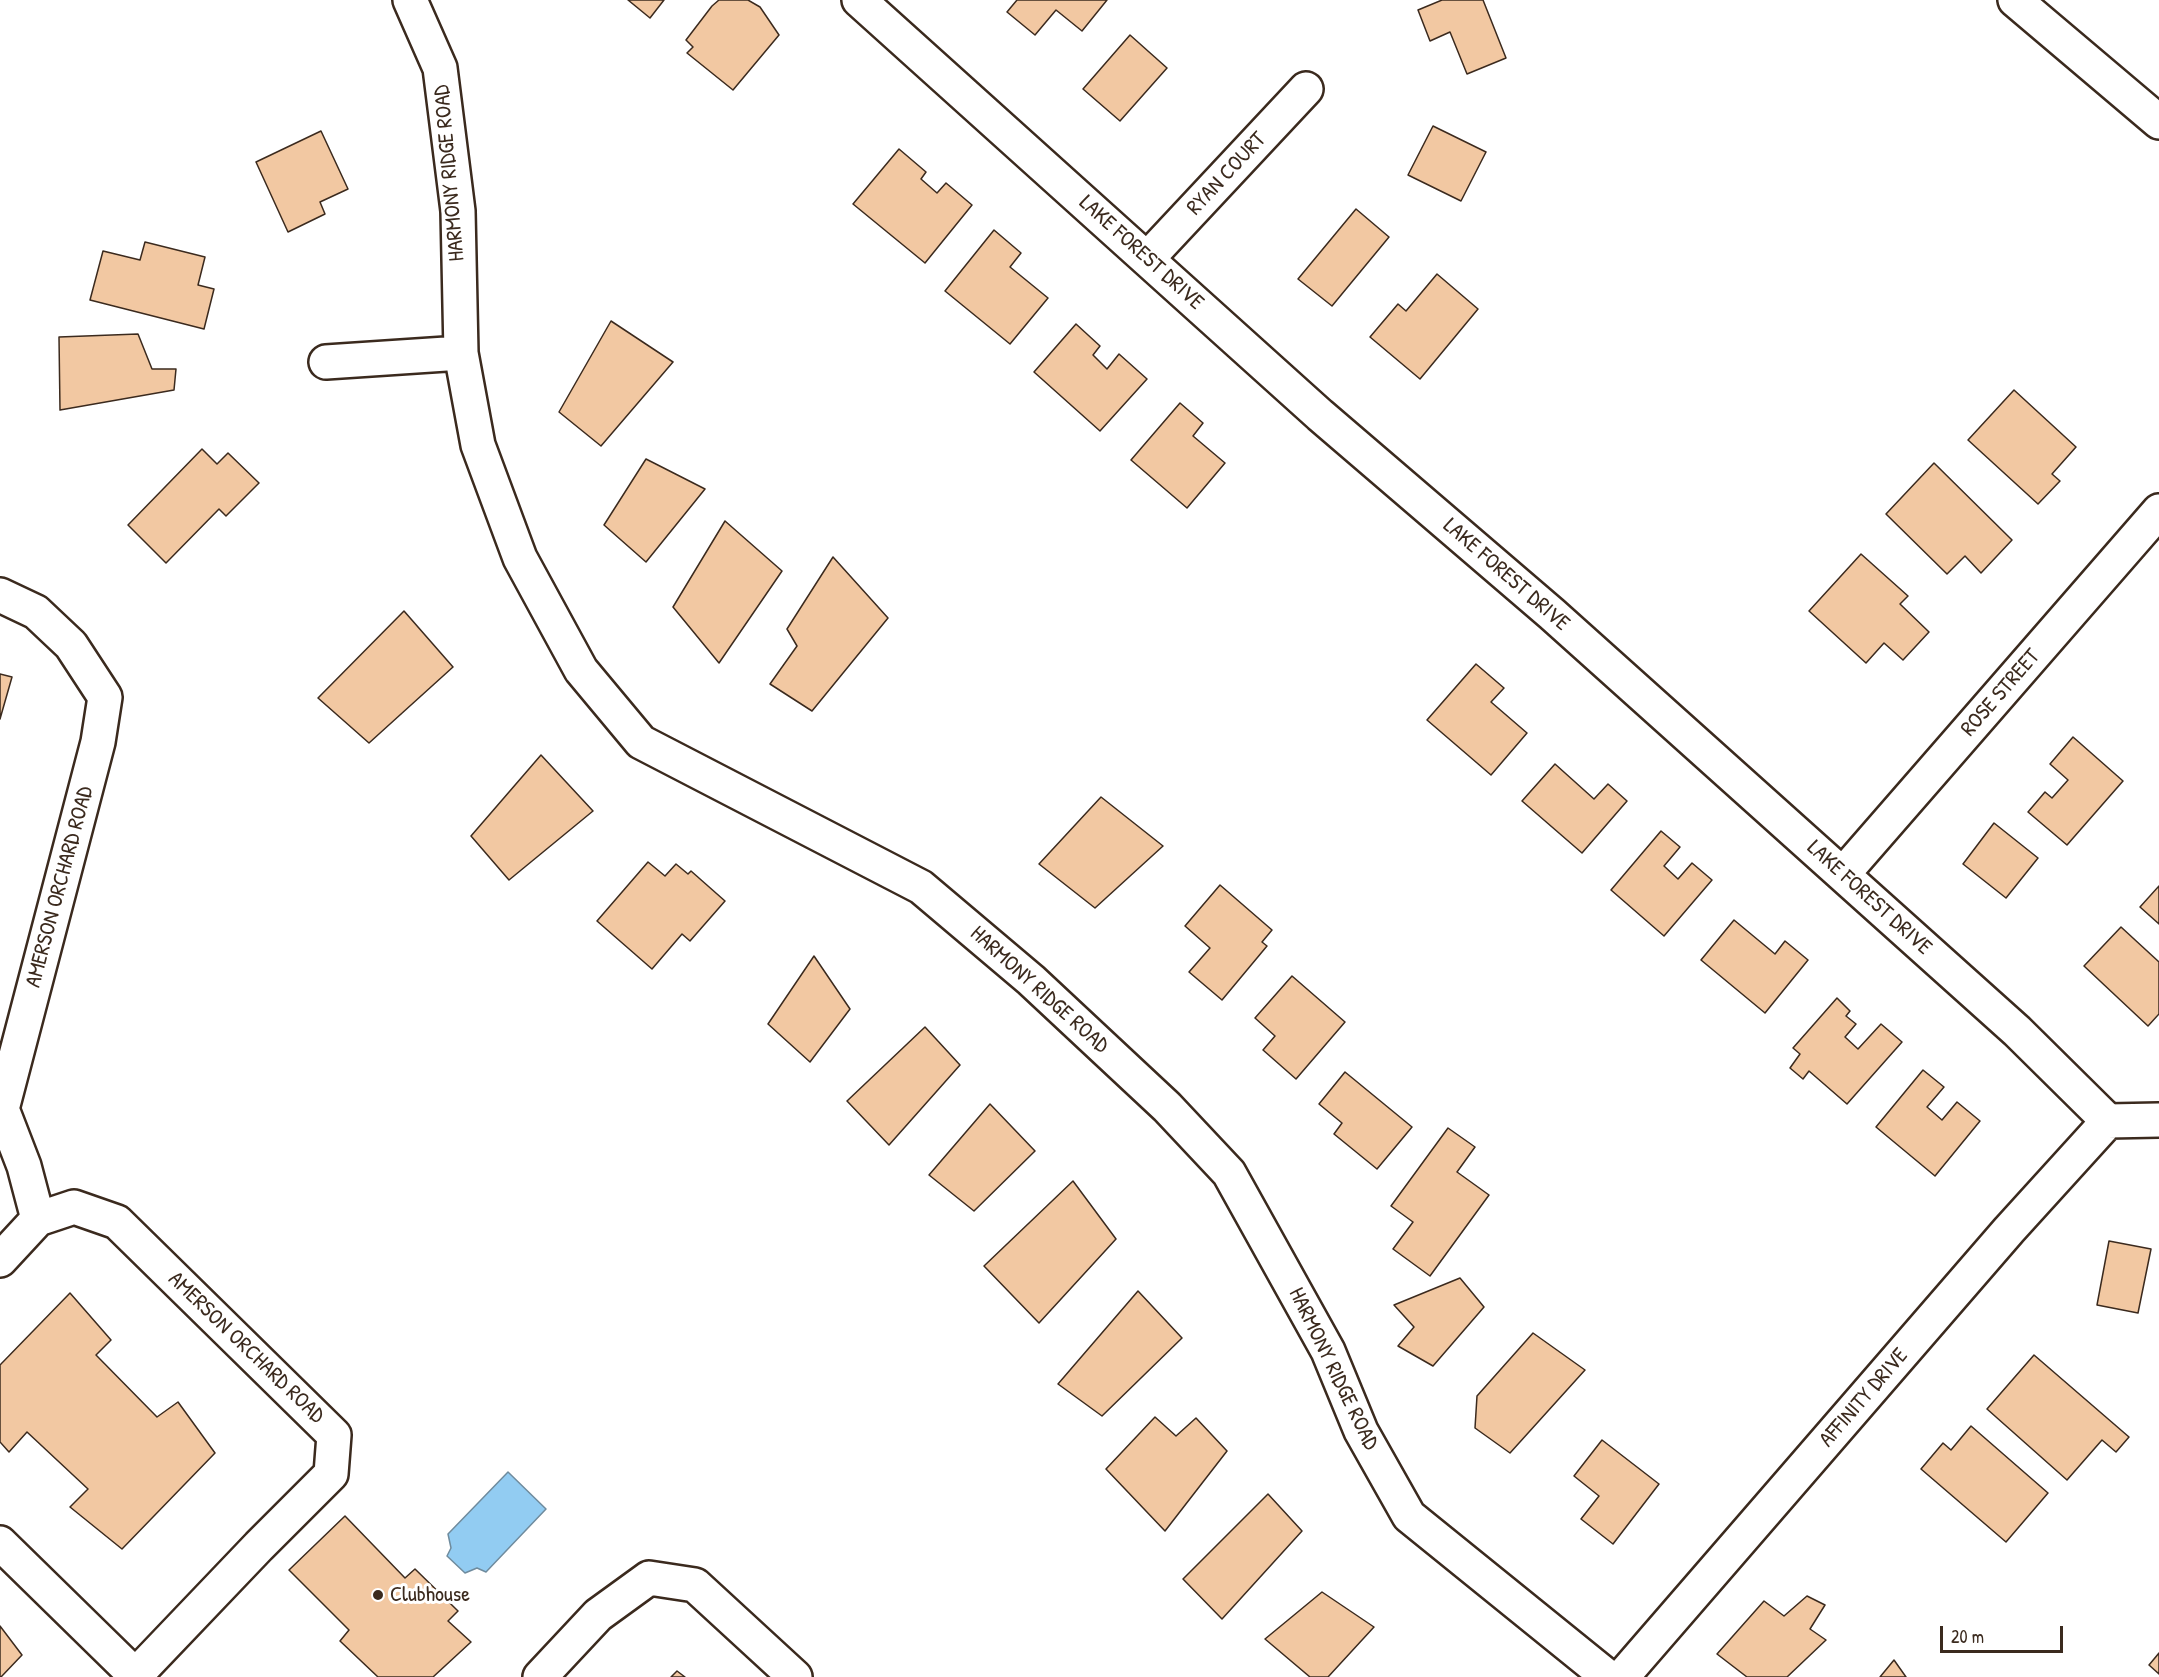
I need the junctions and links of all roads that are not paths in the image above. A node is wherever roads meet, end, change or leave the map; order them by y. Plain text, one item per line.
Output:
1 (410, 0) edge
2 (859, 0) edge
3 (2015, 0) edge
4 (1306, 89) dead end
5 (2159, 122) edge
6 (1147, 259) junction
7 (461, 353) junction
8 (326, 362) dead end
9 (2159, 511) edge
10 (0, 595) edge
11 (1843, 874) junction
12 (2159, 1120) edge
13 (2108, 1121) junction
14 (38, 1219) junction
15 (0, 1260) edge
16 (0, 1543) edge
17 (135, 1677) edge
18 (540, 1677) edge
19 (795, 1677) edge
20 (1608, 1677) edge
21 (1622, 1677) edge

1 - 7 street, HARMONY RIDGE ROAD
2 - 6 street, LAKE FOREST DRIVE
3 - 5 street
4 - 6 street, RYAN COURT
6 - 11 street, LAKE FOREST DRIVE
7 - 8 street
7 - 20 street, HARMONY RIDGE ROAD
9 - 11 street, ROSE STREET
10 - 14 street, AMERSON ORCHARD ROAD
11 - 13 street, LAKE FOREST DRIVE
12 - 13 street
13 - 21 street, AFFINITY DRIVE
14 - 15 street, AMERSON ORCHARD ROAD
14 - 17 street, AMERSON ORCHARD ROAD
16 - 17 street, AMERSON ORCHARD ROAD
18 - 19 street

